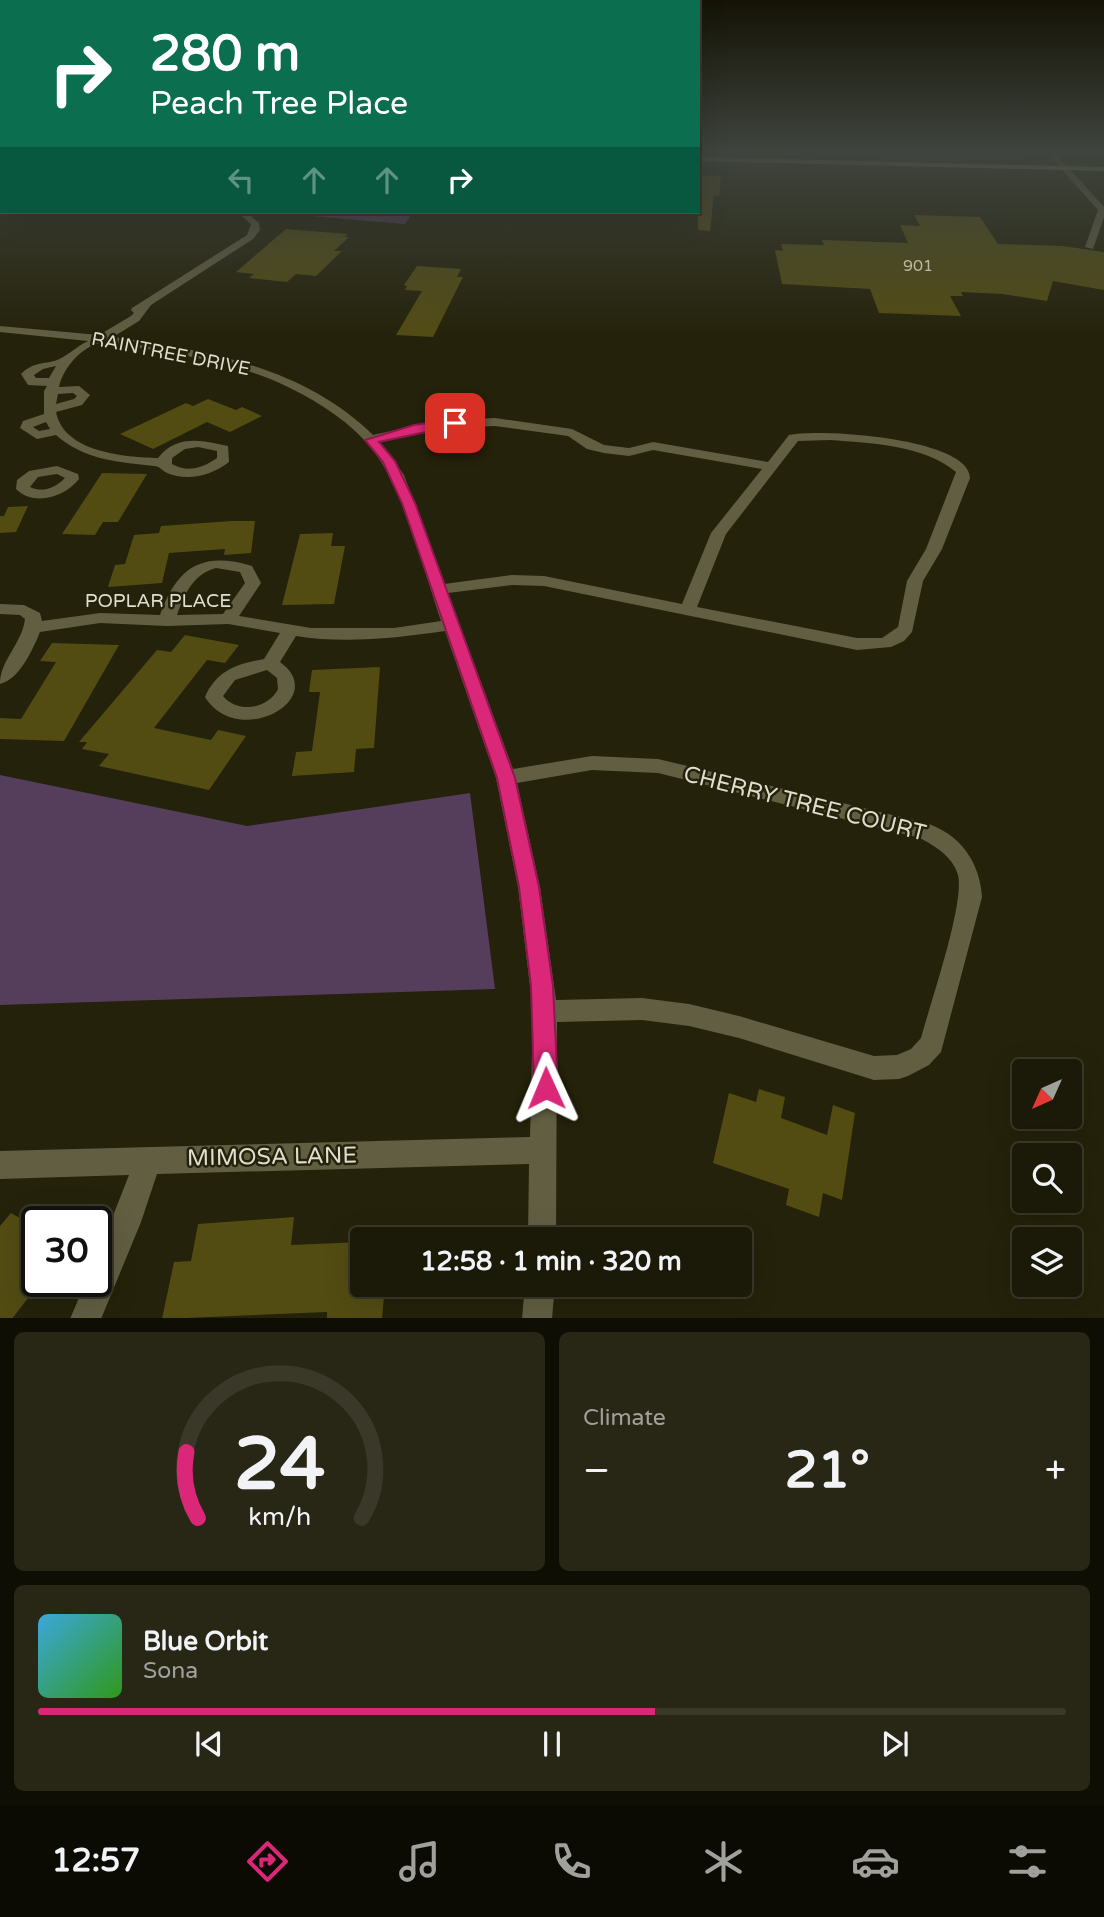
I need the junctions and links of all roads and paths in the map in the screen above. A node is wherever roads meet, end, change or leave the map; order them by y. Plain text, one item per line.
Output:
1 (245, 215) edge
2 (1101, 215) edge
3 (1090, 247) dead end
4 (0, 329) edge
5 (103, 335) junction
6 (65, 361) junction
7 (50, 387) junction
8 (49, 413) junction
9 (59, 431) junction
10 (371, 440) junction
11 (81, 447) junction
12 (163, 462) dead end
13 (772, 467) junction
14 (57, 470) dead end
15 (440, 589) junction
16 (0, 609) edge
17 (688, 609) junction
18 (228, 619) junction
19 (167, 621) junction
20 (450, 625) junction
21 (34, 627) junction
22 (290, 631) junction
23 (270, 664) dead end
24 (0, 678) edge
25 (506, 778) junction
26 (545, 1011) junction
27 (544, 1150) junction
28 (148, 1159) junction
29 (0, 1165) edge
30 (542, 1227) edge
31 (539, 1297) edge
32 (85, 1318) edge
33 (537, 1318) edge

1 - 5 street
2 - 3 street
4 - 5 street, RAINTREE DRIVE
5 - 6 street
5 - 10 street, RAINTREE DRIVE
6 - 7 street
6 - 7 street
7 - 8 street
7 - 8 street
8 - 9 street
8 - 9 street
9 - 11 street
10 - 13 street
10 - 15 street, RAINTREE DRIVE
11 - 12 street
11 - 14 street
13 - 17 street
13 - 17 street
15 - 17 street
15 - 20 street, RAINTREE DRIVE
16 - 21 street
18 - 19 street, POPLAR PLACE
18 - 19 street
18 - 22 street, POPLAR PLACE
19 - 21 street, POPLAR PLACE
20 - 22 street, POPLAR PLACE
20 - 25 street, RAINTREE DRIVE
21 - 24 street
22 - 23 street
25 - 26 street, RAINTREE DRIVE
25 - 26 street, CHERRY TREE COURT
26 - 27 street, RAINTREE DRIVE
27 - 28 street, MIMOSA LANE
27 - 30 street, RAINTREE DRIVE
28 - 29 street, MIMOSA LANE
28 - 32 street
31 - 33 street

